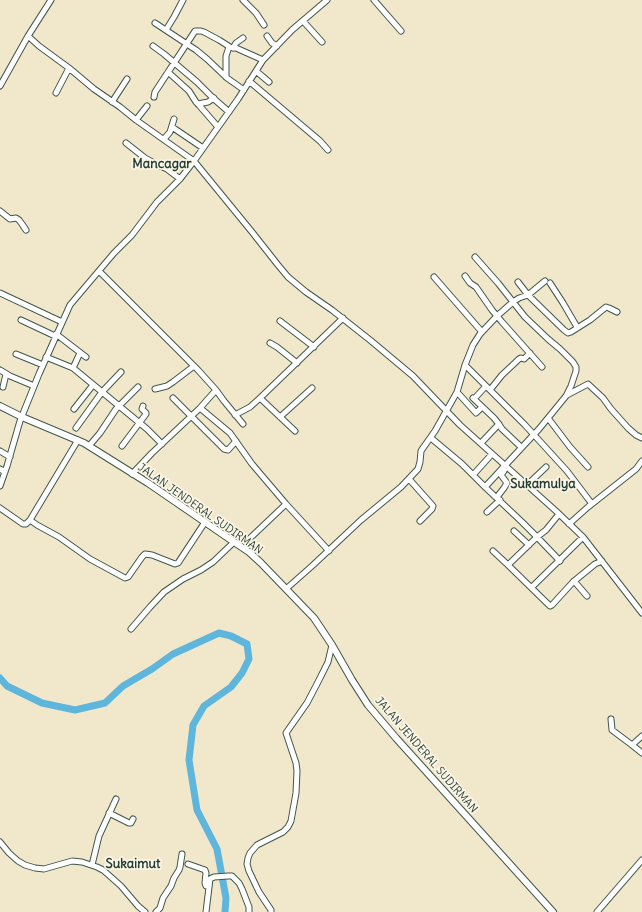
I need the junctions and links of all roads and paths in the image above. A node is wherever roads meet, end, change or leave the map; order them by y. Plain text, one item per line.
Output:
1 (51, 0) edge
2 (183, 0) edge
3 (244, 0) edge
4 (327, 0) edge
5 (374, 0) edge
6 (303, 21) junction
7 (155, 23) dead end
8 (264, 25) dead end
9 (166, 30) junction
10 (401, 31) dead end
11 (28, 36) junction
12 (267, 36) dead end
13 (243, 38) dead end
14 (322, 42) dead end
15 (187, 43) junction
16 (153, 46) dead end
17 (277, 46) junction
18 (231, 47) junction
19 (263, 60) junction
20 (175, 63) junction
21 (69, 68) junction
22 (256, 71) junction
23 (168, 72) junction
24 (227, 78) junction
25 (127, 79) dead end
26 (249, 81) junction
27 (269, 82) dead end
28 (0, 86) edge
29 (244, 90) junction
30 (56, 93) dead end
31 (154, 97) dead end
32 (213, 97) junction
33 (112, 102) junction
34 (196, 102) junction
35 (147, 106) dead end
36 (229, 112) junction
37 (174, 119) dead end
38 (136, 120) junction
39 (218, 127) junction
40 (174, 128) junction
41 (164, 139) junction
42 (126, 143) dead end
43 (203, 148) junction
44 (328, 150) dead end
45 (194, 161) junction
46 (180, 179) junction
47 (0, 211) edge
48 (26, 230) dead end
49 (475, 257) dead end
50 (99, 271) junction
51 (465, 276) dead end
52 (434, 277) dead end
53 (518, 282) dead end
54 (0, 293) edge
55 (528, 294) junction
56 (513, 302) junction
57 (617, 312) dead end
58 (497, 316) junction
59 (342, 318) junction
60 (21, 320) dead end
61 (280, 321) dead end
62 (62, 322) junction
63 (577, 327) junction
64 (482, 332) junction
65 (56, 335) junction
66 (270, 343) dead end
67 (314, 347) junction
68 (80, 353) junction
69 (530, 353) junction
70 (16, 354) dead end
71 (46, 357) junction
72 (86, 357) dead end
73 (297, 363) junction
74 (43, 365) junction
75 (465, 365) junction
76 (194, 366) junction
77 (542, 367) dead end
78 (73, 368) junction
79 (0, 370) edge
80 (121, 372) dead end
81 (8, 375) junction
82 (93, 385) junction
83 (34, 386) junction
84 (3, 387) dead end
85 (138, 387) dead end
86 (312, 388) dead end
87 (488, 388) junction
88 (155, 389) dead end
89 (216, 390) junction
90 (102, 392) junction
91 (457, 392) junction
92 (567, 395) junction
93 (173, 398) dead end
94 (260, 398) junction
95 (0, 406) edge
96 (119, 406) junction
97 (143, 406) dead end
98 (482, 407) junction
99 (74, 408) dead end
100 (200, 408) junction
101 (446, 411) junction
102 (235, 415) junction
103 (192, 416) junction
104 (22, 417) junction
105 (280, 417) junction
106 (548, 418) junction
107 (140, 423) junction
108 (243, 424) dead end
109 (499, 424) junction
110 (76, 428) dead end
111 (295, 431) dead end
112 (534, 434) junction
113 (431, 438) junction
114 (642, 438) edge
115 (78, 440) junction
116 (236, 441) junction
117 (480, 443) junction
118 (162, 444) junction
119 (89, 446) junction
120 (122, 446) dead end
121 (521, 448) junction
122 (0, 451) edge
123 (492, 454) junction
124 (10, 457) junction
125 (642, 461) edge
126 (504, 466) junction
127 (546, 467) dead end
128 (588, 467) dead end
129 (0, 469) edge
130 (5, 472) junction
131 (132, 474) junction
132 (473, 475) junction
133 (409, 479) junction
134 (527, 485) junction
135 (0, 486) edge
136 (485, 487) junction
137 (498, 499) junction
138 (286, 504) junction
139 (592, 504) junction
140 (0, 508) edge
141 (487, 512) dead end
142 (559, 514) junction
143 (30, 520) junction
144 (420, 521) dead end
145 (205, 522) junction
146 (569, 524) junction
147 (514, 531) dead end
148 (583, 537) junction
149 (537, 538) junction
150 (247, 541) dead end
151 (234, 542) junction
152 (529, 544) junction
153 (328, 551) junction
154 (493, 551) dead end
155 (560, 561) junction
156 (602, 561) junction
157 (508, 565) junction
158 (574, 581) junction
159 (532, 587) junction
160 (286, 589) junction
161 (587, 596) dead end
162 (642, 613) edge
163 (131, 629) dead end
164 (332, 645) junction
165 (611, 719) dead end
166 (642, 736) edge
167 (632, 745) junction
168 (642, 753) edge
169 (116, 799) dead end
170 (109, 813) junction
171 (134, 819) dead end
172 (0, 842) edge
173 (182, 854) dead end
174 (642, 860) edge
175 (188, 864) dead end
176 (92, 865) junction
177 (209, 887) junction
178 (272, 911) edge
179 (145, 912) edge
180 (156, 912) edge
181 (206, 912) edge
182 (249, 912) edge
183 (553, 912) edge
184 (597, 912) edge

1 - 11 street
2 - 9 street
3 - 8 street
4 - 6 street
5 - 10 street
6 - 14 street
6 - 17 street
7 - 9 street
9 - 15 street
11 - 21 street
11 - 28 street
12 - 17 street
13 - 18 street
15 - 18 street
15 - 20 street
15 - 24 street
16 - 20 street
17 - 19 street
18 - 19 street
18 - 24 street
19 - 22 street
20 - 23 street
20 - 32 street
21 - 30 street
21 - 33 street
22 - 26 street
22 - 27 street
23 - 31 street
23 - 34 street
24 - 29 street
25 - 33 street
26 - 29 street
26 - 44 street
29 - 36 street
32 - 34 street
32 - 36 street
33 - 38 street
34 - 39 street
35 - 38 street
36 - 39 street
37 - 40 street
38 - 41 street
39 - 43 street
40 - 41 street
40 - 43 street
41 - 45 street
42 - 46 street
43 - 45 street
45 - 46 street
45 - 59 street
46 - 50 street
47 - 48 street
49 - 56 street
50 - 62 street
50 - 76 street
51 - 58 street
52 - 64 street
53 - 55 street
54 - 62 street
55 - 56 street
55 - 63 street
55 - 63 street
56 - 58 street
56 - 92 street
57 - 63 street
58 - 64 street
58 - 69 street
59 - 67 street
59 - 101 street
60 - 65 street
61 - 67 street
62 - 65 street
64 - 75 street
65 - 68 street
65 - 71 street
66 - 73 street
67 - 73 street
68 - 72 street
68 - 78 street
69 - 77 street
69 - 87 street
70 - 74 street
71 - 74 street
71 - 78 street
73 - 94 street
74 - 83 street
75 - 87 street
75 - 91 street
76 - 88 street
76 - 89 street
78 - 82 street
79 - 81 street
80 - 90 street
81 - 83 street
81 - 84 street
82 - 90 street
82 - 99 street
83 - 104 street
85 - 96 street
86 - 105 street
87 - 98 street
87 - 112 street
89 - 100 street
89 - 102 street
90 - 96 street
90 - 110 street
91 - 98 street
91 - 101 street
92 - 106 street
92 - 114 street
93 - 103 street
94 - 102 street
94 - 105 street
95 - 104 main road, JALAN JENDERAL SUDIRMAN
96 - 107 street
96 - 119 street
97 - 107 street
98 - 109 street
100 - 103 street
100 - 116 street
101 - 113 street
101 - 117 street
102 - 108 street
103 - 116 street
103 - 118 street
103 - 131 street
104 - 115 main road, JALAN JENDERAL SUDIRMAN
104 - 124 street
105 - 111 street
106 - 112 street
106 - 128 street
107 - 118 street
107 - 120 street
109 - 117 street
109 - 121 street
112 - 121 street
112 - 139 street
113 - 132 street
113 - 133 street
115 - 119 main road, JALAN JENDERAL SUDIRMAN
115 - 143 street
116 - 138 street
117 - 123 street
118 - 131 street
119 - 131 main road, JALAN JENDERAL SUDIRMAN
121 - 126 street
122 - 124 street
123 - 126 street
123 - 132 street
124 - 130 street
125 - 139 street
126 - 134 street
126 - 136 street
126 - 137 street
127 - 134 street
129 - 130 street
130 - 135 street
131 - 145 main road, JALAN JENDERAL SUDIRMAN
132 - 136 street
133 - 144 street
133 - 153 street
134 - 142 street
136 - 137 street
137 - 141 street
137 - 149 street
138 - 150 street
138 - 153 street
139 - 146 street
140 - 143 street
142 - 146 street
142 - 149 street
143 - 145 street
145 - 151 main road, JALAN JENDERAL SUDIRMAN
146 - 148 street
147 - 152 street
148 - 155 street
148 - 156 street
149 - 152 street
149 - 155 street
151 - 160 main road, JALAN JENDERAL SUDIRMAN
151 - 163 street
152 - 157 street
153 - 160 street
154 - 157 street
155 - 159 street
156 - 158 street
156 - 162 street
157 - 159 street
158 - 159 street
158 - 161 street
160 - 164 main road, JALAN JENDERAL SUDIRMAN
164 - 178 street
164 - 183 main road, JALAN JENDERAL SUDIRMAN
165 - 167 street
166 - 167 street
167 - 168 street
169 - 170 street
170 - 171 street
170 - 176 street
172 - 176 street
173 - 180 street
174 - 184 street
175 - 177 street
176 - 179 street
177 - 181 street
177 - 182 street

